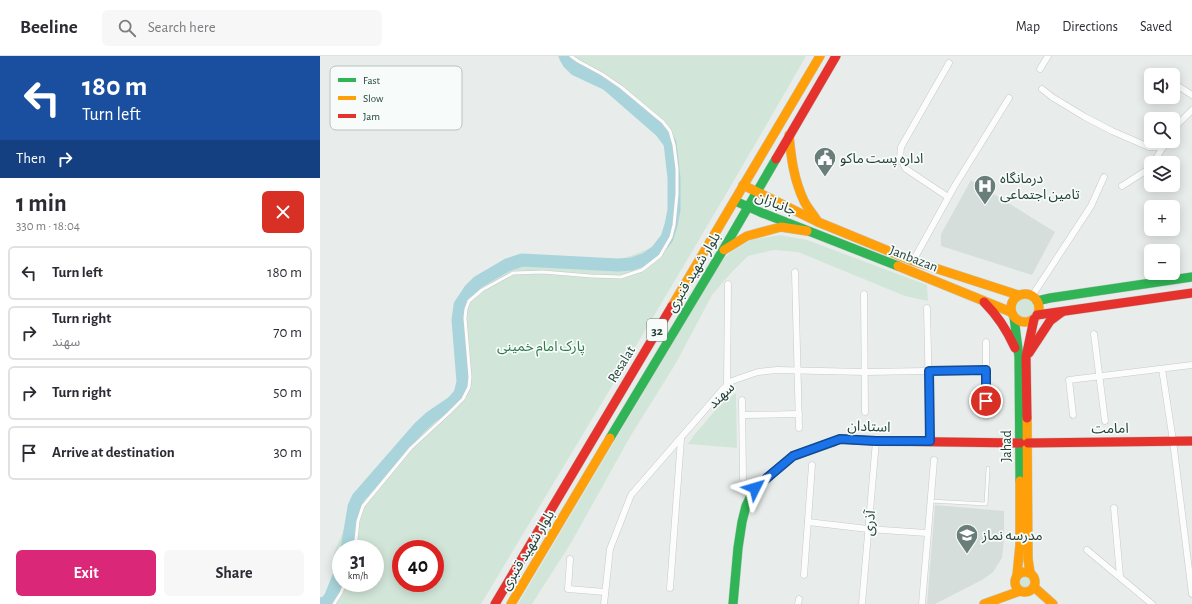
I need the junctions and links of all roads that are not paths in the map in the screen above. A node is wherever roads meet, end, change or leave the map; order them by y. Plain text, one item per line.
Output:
1 (571, 56) edge
2 (820, 56) edge
3 (836, 56) edge
4 (1048, 56) edge
5 (949, 62) dead end
6 (1040, 69) dead end
7 (1180, 87) edge
8 (1042, 89) dead end
9 (1192, 95) edge
10 (1009, 98) dead end
11 (1192, 110) edge
12 (1180, 122) edge
13 (789, 135) junction
14 (1144, 145) edge
15 (1144, 172) edge
16 (1104, 177) dead end
17 (743, 185) junction
18 (1122, 186) dead end
19 (756, 192) junction
20 (948, 197) junction
21 (734, 201) junction
22 (748, 207) junction
23 (818, 222) junction
24 (829, 227) junction
25 (807, 231) junction
26 (823, 238) junction
27 (723, 250) junction
28 (913, 261) junction
29 (795, 272) dead end
30 (1192, 277) edge
31 (728, 284) dead end
32 (1192, 293) edge
33 (864, 294) dead end
34 (1018, 296) junction
35 (979, 297) junction
36 (1035, 298) junction
37 (927, 308) dead end
38 (1062, 312) junction
39 (1012, 314) junction
40 (1035, 317) junction
41 (1094, 334) dead end
42 (986, 342) dead end
43 (1023, 357) junction
44 (1192, 365) edge
45 (1162, 369) junction
46 (986, 370) junction
47 (798, 371) junction
48 (929, 371) junction
49 (864, 372) junction
50 (1099, 377) junction
51 (726, 386) junction
52 (742, 400) dead end
53 (865, 412) dead end
54 (799, 414) junction
55 (743, 415) junction
56 (1073, 415) dead end
57 (986, 416) dead end
58 (1105, 422) dead end
59 (799, 428) dead end
60 (681, 439) junction
61 (876, 441) junction
62 (930, 441) junction
63 (1173, 441) junction
64 (1192, 441) edge
65 (1024, 443) junction
66 (934, 460) dead end
67 (812, 465) dead end
68 (988, 468) dead end
69 (571, 475) junction
70 (743, 478) dead end
71 (583, 482) junction
72 (930, 501) junction
73 (1114, 508) dead end
74 (808, 522) junction
75 (868, 529) junction
76 (928, 533) junction
77 (356, 540) edge
78 (1087, 550) dead end
79 (1190, 556) edge
80 (570, 559) dead end
81 (1030, 572) junction
82 (804, 575) dead end
83 (1017, 575) junction
84 (1120, 576) junction
85 (1034, 587) junction
86 (670, 588) dead end
87 (1020, 591) junction
88 (341, 592) edge
89 (605, 592) junction
90 (1192, 594) edge
91 (334, 604) edge
92 (495, 604) edge
93 (511, 604) edge
94 (604, 604) edge
95 (733, 604) edge
96 (862, 604) edge
97 (922, 604) edge
98 (984, 604) edge
99 (1053, 604) edge
100 (1152, 604) edge

1 - 77 lane
2 - 17 main road, Resalat / 32
3 - 13 main road, بلوار شهید قنبری / 32
4 - 6 street
5 - 20 street
7 - 9 street
8 - 14 street
10 - 20 street
11 - 12 street
13 - 19 main road, بلوار شهید قنبری / 32
13 - 23 main road
15 - 18 street
16 - 36 street
17 - 19 main road, Janbazan
17 - 21 main road, Resalat / 32
19 - 22 main road, بلوار شهید قنبری / 32
19 - 23 main road, Janbazan
20 - 28 street
21 - 22 main road, جانبازان
21 - 69 main road, Resalat / 32
22 - 25 main road, جانبازان
22 - 27 main road, بلوار شهید قنبری / 32
23 - 24 main road, Janbazan
24 - 26 main road
24 - 28 main road, Janbazan
25 - 26 main road, Janbazan
25 - 27 main road
26 - 35 main road, Janbazan
27 - 71 main road, بلوار شهید قنبری / 32
28 - 34 main road, Janbazan
29 - 47 street
30 - 36 main road
31 - 51 street
32 - 38 main road
33 - 49 street
34 - 36 main road
34 - 39 main road
35 - 39 main road, Janbazan
35 - 43 main road
36 - 40 main road
37 - 48 street
38 - 40 main road
38 - 43 main road
39 - 40 main road
39 - 43 main road, Jahad
40 - 43 main road, Jahad
41 - 50 street
42 - 46 street
43 - 65 main road, Jahad
44 - 45 street
45 - 50 street
45 - 63 street
46 - 48 street, سهند
46 - 57 street
47 - 49 street, سهند
47 - 51 street, سهند
47 - 54 street
48 - 49 street, سهند
48 - 62 street
49 - 53 street
50 - 56 street
50 - 58 street
51 - 60 street, سهند
52 - 55 street
54 - 55 street
54 - 59 street
55 - 70 street
60 - 86 street
60 - 89 street, سهند
61 - 62 main road, استادان
61 - 75 street, آذری
61 - 95 main road, استادان
62 - 65 main road, استادان
63 - 64 main road, امامت
63 - 65 main road, امامت
63 - 79 street
65 - 81 main road, Jahad
65 - 83 main road, Jahad
66 - 72 street
67 - 74 street
68 - 72 lane
69 - 71 main road
69 - 92 main road, Resalat / 32
71 - 93 main road, بلوار شهید قنبری / 32
72 - 76 street
73 - 84 street
74 - 75 street
74 - 82 street
75 - 76 street
75 - 96 street, آذری
76 - 97 street
78 - 84 street
79 - 90 street
80 - 89 street
81 - 83 main road
81 - 85 main road
83 - 87 main road
84 - 100 street
85 - 87 main road
85 - 99 main road
87 - 98 main road
88 - 91 lane
89 - 94 street, سهند

